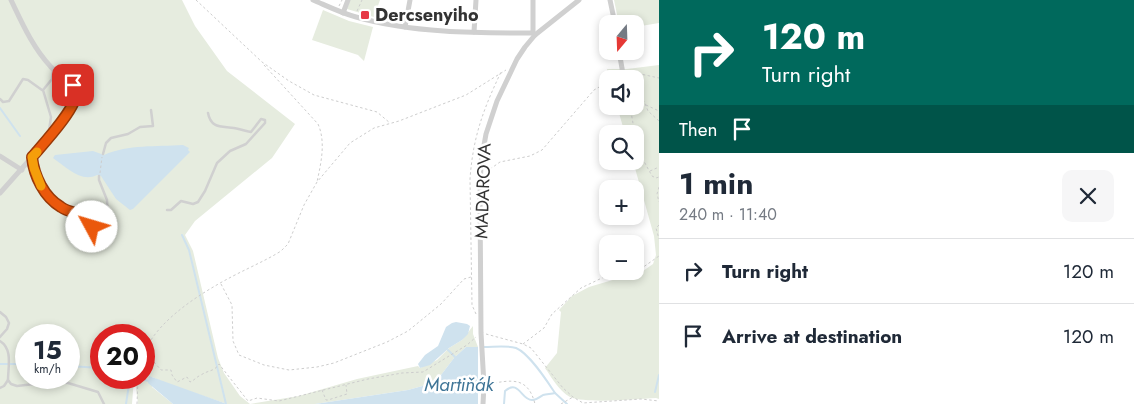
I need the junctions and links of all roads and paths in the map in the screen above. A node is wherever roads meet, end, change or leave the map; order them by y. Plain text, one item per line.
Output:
1 (11, 0) edge
2 (196, 0) edge
3 (313, 0) edge
4 (342, 0) edge
5 (348, 0) edge
6 (362, 0) edge
7 (410, 0) edge
8 (476, 0) edge
9 (533, 0) edge
10 (579, 0) edge
11 (610, 0) edge
12 (339, 7) dead end
13 (343, 13) junction
14 (613, 15) edge
15 (356, 17) junction
16 (405, 27) junction
17 (474, 32) junction
18 (534, 34) junction
19 (262, 62) junction
20 (52, 69) junction
21 (511, 70) junction
22 (644, 75) edge
23 (659, 78) edge
24 (599, 87) edge
25 (43, 90) junction
26 (0, 99) edge
27 (645, 104) joint
28 (151, 110) dead end
29 (659, 111) edge
30 (208, 113) dead end
31 (659, 121) edge
32 (390, 123) junction
33 (48, 139) junction
34 (102, 154) joint
35 (0, 156) edge
36 (32, 157) junction
37 (644, 162) edge
38 (659, 167) edge
39 (22, 170) junction
40 (649, 171) junction
41 (99, 176) joint
42 (480, 177) junction
43 (659, 178) edge
44 (317, 182) junction
45 (659, 187) edge
46 (0, 193) edge
47 (659, 202) edge
48 (167, 210) dead end
49 (659, 225) edge
50 (659, 239) edge
51 (659, 256) edge
52 (644, 267) edge
53 (471, 277) dead end
54 (599, 279) edge
55 (220, 284) junction
56 (0, 312) edge
57 (481, 333) junction
58 (155, 334) edge
59 (0, 337) edge
60 (0, 342) edge
61 (523, 344) junction
62 (155, 363) edge
63 (8, 380) junction
64 (346, 384) junction
65 (484, 385) junction
66 (0, 388) edge
67 (137, 389) edge
68 (322, 390) junction
69 (573, 397) junction
70 (248, 401) junction
71 (659, 401) edge
72 (563, 402) edge
73 (535, 403) edge
74 (104, 404) edge
75 (138, 404) edge
76 (248, 404) edge
77 (482, 404) edge

1 - 20 street
2 - 19 path
3 - 13 street
4 - 12 path
5 - 13 street
6 - 15 path
7 - 16 street
8 - 17 street
9 - 18 street
10 - 18 street, MADAROVA
11 - 14 street
13 - 15 street
15 - 16 street
16 - 17 street
17 - 18 street
18 - 21 street, MADAROVA
19 - 32 path
19 - 44 path
20 - 25 lane
20 - 33 street
21 - 32 path
21 - 42 street, MADAROVA
22 - 23 path
24 - 42 path
25 - 26 lane
25 - 33 lane
27 - 29 path
27 - 31 path
28 - 34 lane
30 - 48 lane
32 - 44 path
33 - 36 street
34 - 41 path
35 - 39 street
36 - 39 street
36 - 41 lane
37 - 40 path
38 - 40 path
39 - 46 street
40 - 43 path
42 - 57 street, MADAROVA
44 - 55 path
45 - 47 path
49 - 50 path
51 - 52 path
53 - 55 path
54 - 61 path
55 - 58 path
56 - 59 lane
57 - 61 path
57 - 64 path
57 - 65 street, MADAROVA
60 - 63 lane
61 - 69 path
62 - 70 path
63 - 66 lane
63 - 74 lane
64 - 68 path
64 - 68 path
65 - 73 path
65 - 77 street, MADAROVA
67 - 75 path
68 - 70 path
69 - 71 path
69 - 72 path
70 - 76 path

